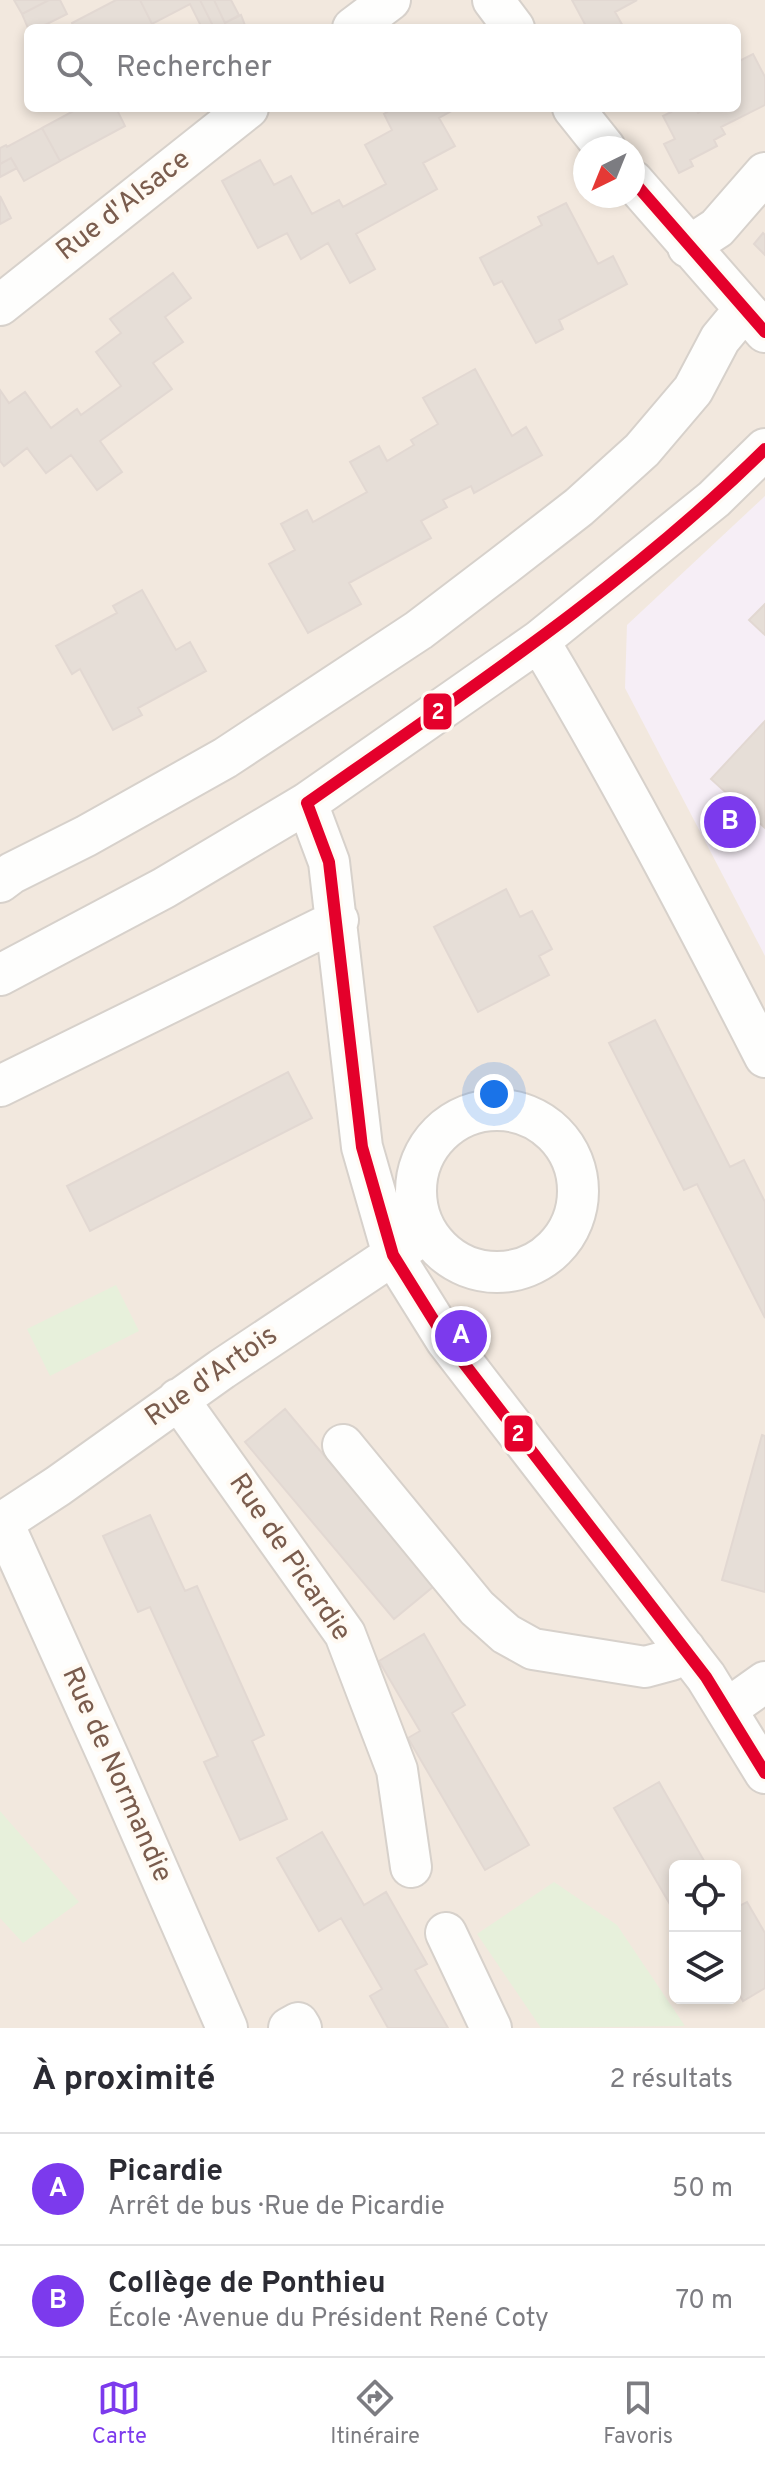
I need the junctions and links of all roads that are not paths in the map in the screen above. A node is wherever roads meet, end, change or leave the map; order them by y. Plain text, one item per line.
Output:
1 (390, 0) edge
2 (493, 0) edge
3 (358, 24) edge
4 (511, 24) edge
5 (243, 112) edge
6 (576, 112) edge
7 (595, 136) edge
8 (765, 173) edge
9 (645, 195) edge
10 (688, 247) junction
11 (0, 305) edge
12 (755, 321) edge
13 (765, 449) edge
14 (539, 641) junction
15 (307, 803) junction
16 (0, 882) edge
17 (338, 920) junction
18 (0, 975) edge
19 (765, 1057) edge
20 (0, 1086) edge
21 (426, 1233) junction
22 (393, 1255) junction
23 (178, 1399) junction
24 (343, 1445) dead end
25 (1, 1523) edge
26 (685, 1649) junction
27 (765, 1682) edge
28 (727, 1709) junction
29 (765, 1773) edge
30 (411, 1867) dead end
31 (446, 1933) dead end
32 (227, 2028) edge
33 (289, 2028) edge
34 (301, 2028) edge
35 (491, 2028) edge

1 - 3 street
2 - 4 street
5 - 11 street, Rue d'Alsace
6 - 7 street
8 - 10 street
9 - 10 street
10 - 12 street
12 - 16 street
13 - 14 street
14 - 15 street
14 - 19 street
15 - 17 street
15 - 18 street
17 - 20 street
17 - 22 street
21 - 21 street
21 - 22 street, Rue d'Artois
22 - 23 street, Rue d'Artois
22 - 26 street
23 - 25 street, Rue d'Artois
23 - 30 street, Rue de Picardie
24 - 26 street
25 - 32 street, Rue de Normandie
26 - 28 street
27 - 28 street
28 - 29 street
31 - 35 street
33 - 34 street

